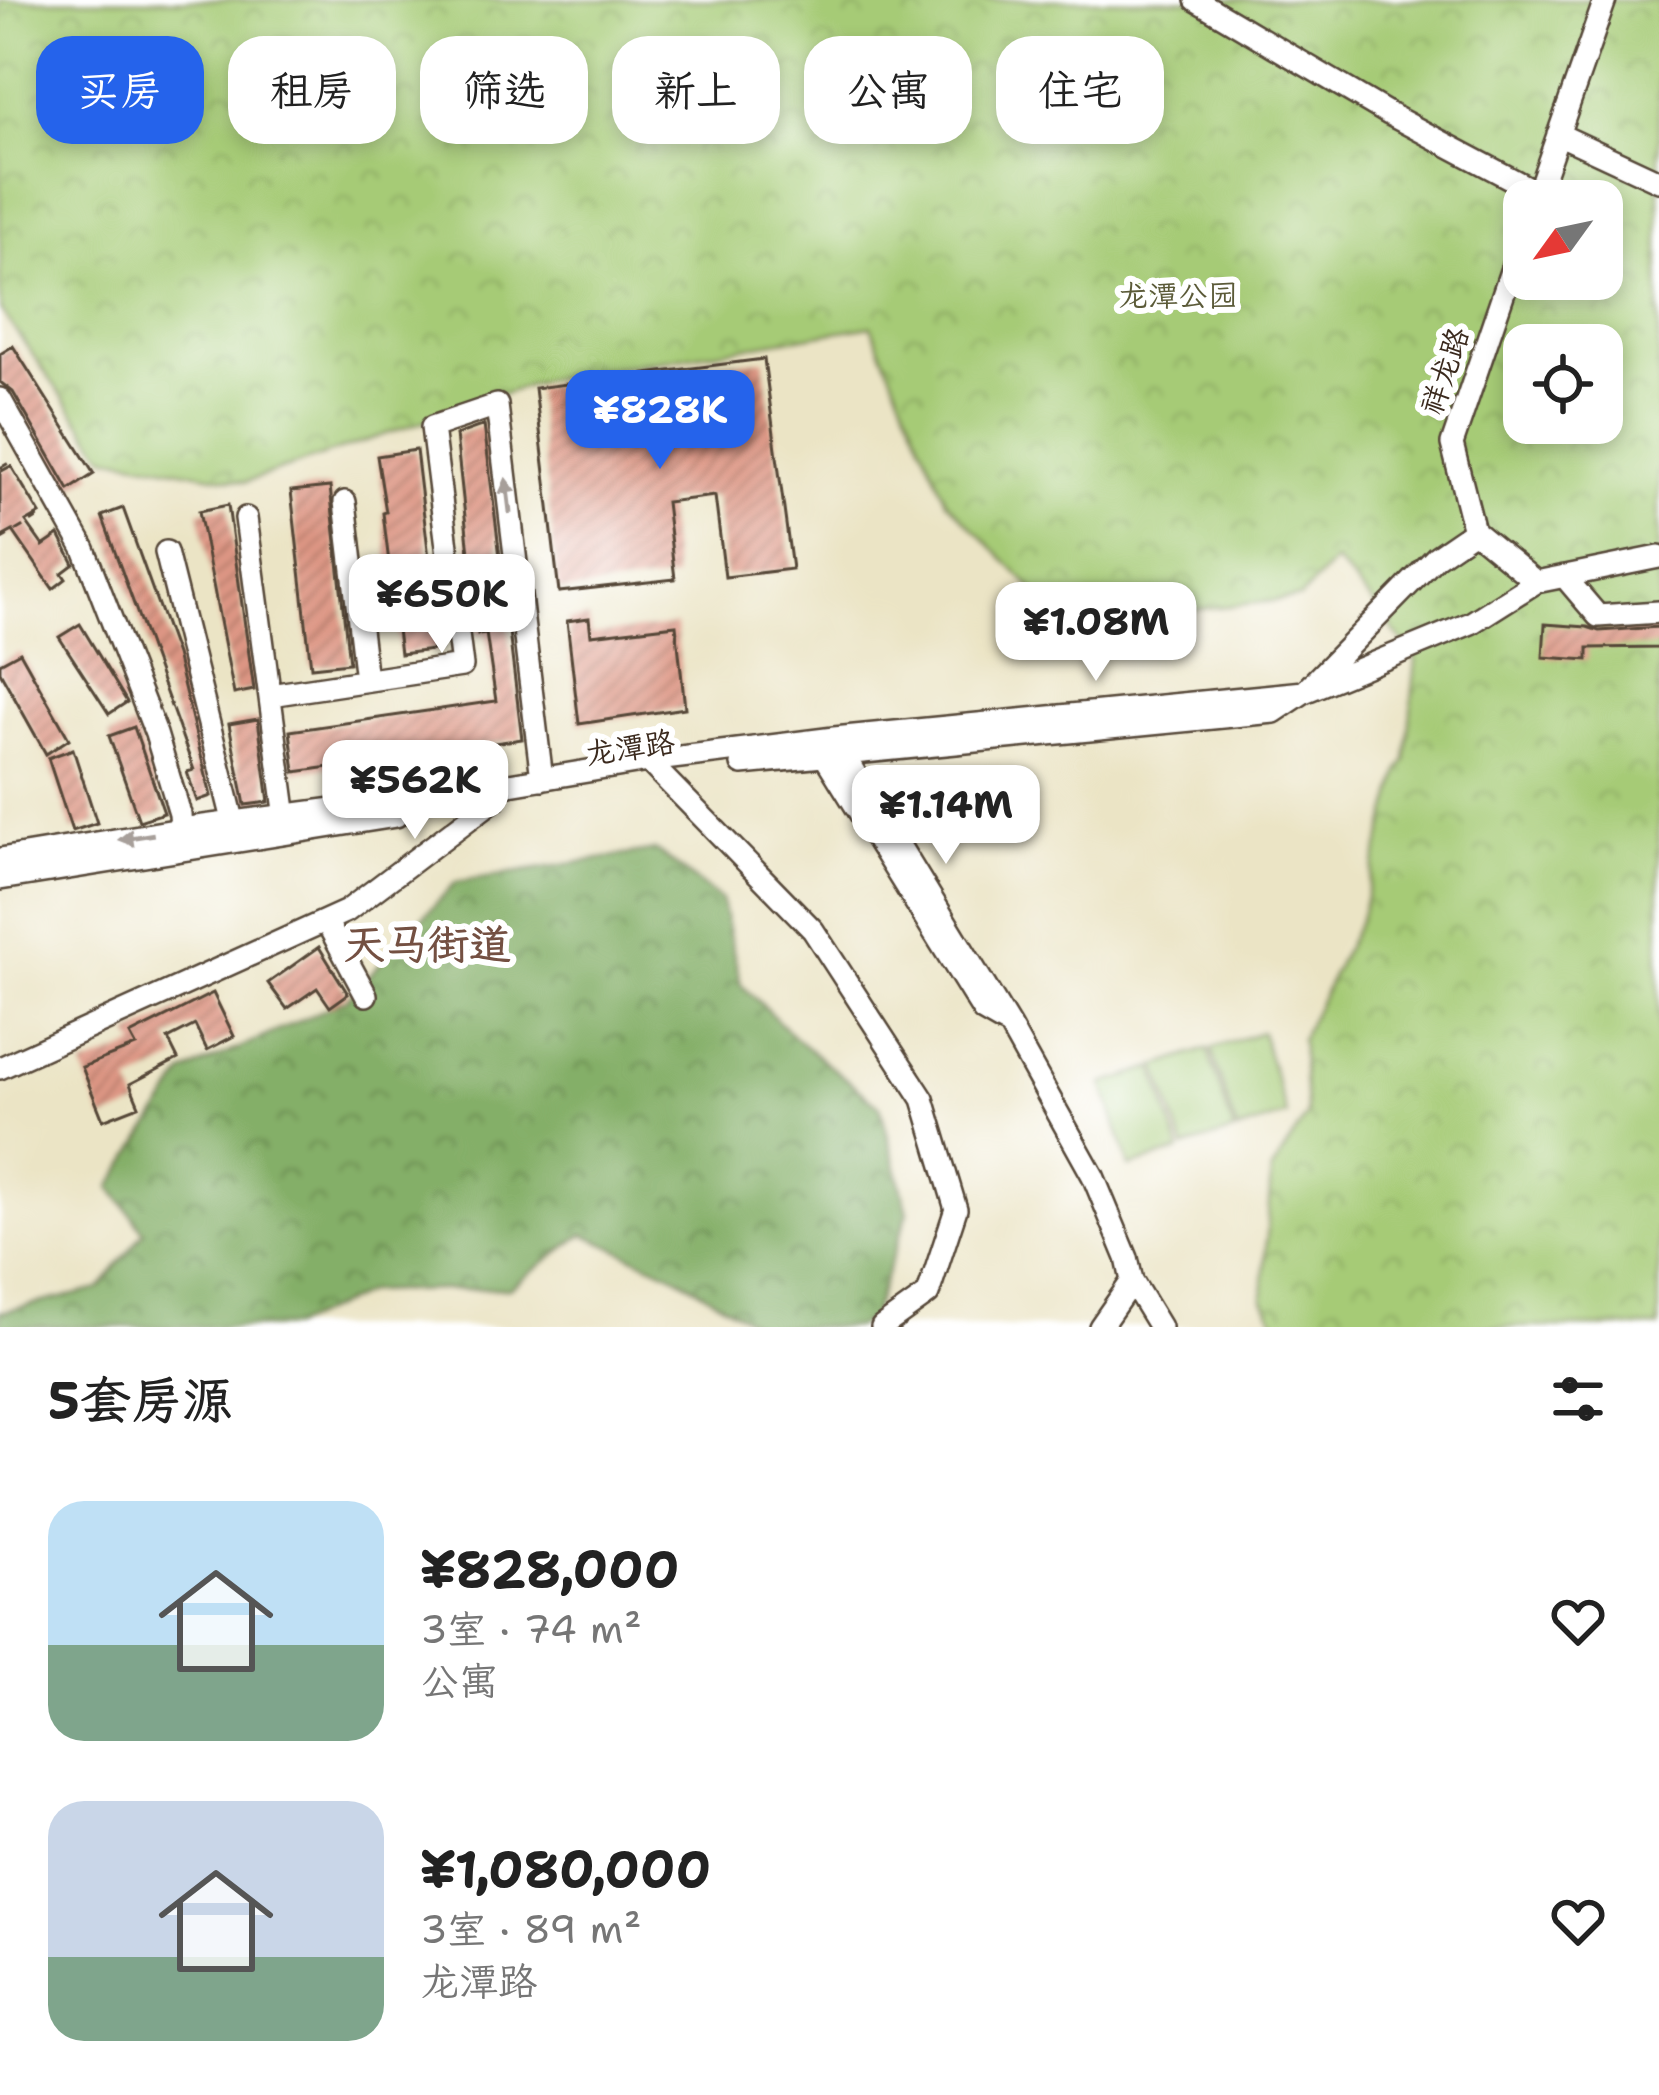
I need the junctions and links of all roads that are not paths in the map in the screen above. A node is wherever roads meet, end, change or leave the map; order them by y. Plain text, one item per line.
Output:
1 (1196, 0) edge
2 (1605, 0) edge
3 (1558, 134) junction
4 (1506, 180) edge
5 (1542, 180) edge
6 (1659, 181) edge
7 (1503, 294) edge
8 (0, 399) edge
9 (346, 502) dead end
10 (246, 518) dead end
11 (1474, 531) junction
12 (166, 552) dead end
13 (1659, 556) edge
14 (1564, 576) junction
15 (1536, 582) junction
16 (1659, 612) edge
17 (366, 680) junction
18 (1304, 692) junction
19 (269, 694) junction
20 (830, 747) junction
21 (654, 766) junction
22 (542, 779) junction
23 (494, 800) junction
24 (286, 818) junction
25 (234, 824) junction
26 (181, 830) junction
27 (0, 859) edge
28 (0, 879) edge
29 (326, 921) junction
30 (366, 995) dead end
31 (0, 1068) edge
32 (1132, 1281) junction
33 (882, 1327) edge
34 (1100, 1327) edge
35 (1160, 1327) edge

1 - 4 street
2 - 3 street
3 - 5 street
3 - 6 street
7 - 11 street, 祥龙路
8 - 26 street
9 - 17 street
10 - 19 street
11 - 15 street
11 - 18 street
12 - 25 street
13 - 14 street
14 - 15 street
14 - 16 street
15 - 18 street
17 - 19 street
22 -> 17 street
18 - 20 street, 龙潭路
19 - 24 street
20 - 21 street, 龙潭路
20 - 32 street
21 - 22 street, 龙潭路
21 - 23 street, 龙潭路
21 - 33 street
22 - 24 street, 龙潭路
23 - 28 street, 龙潭路
23 - 29 street
24 - 25 street, 龙潭路
25 - 26 street, 龙潭路
26 -> 27 street, 龙潭路
29 - 30 street
29 - 31 street
32 - 34 street
32 - 35 street

